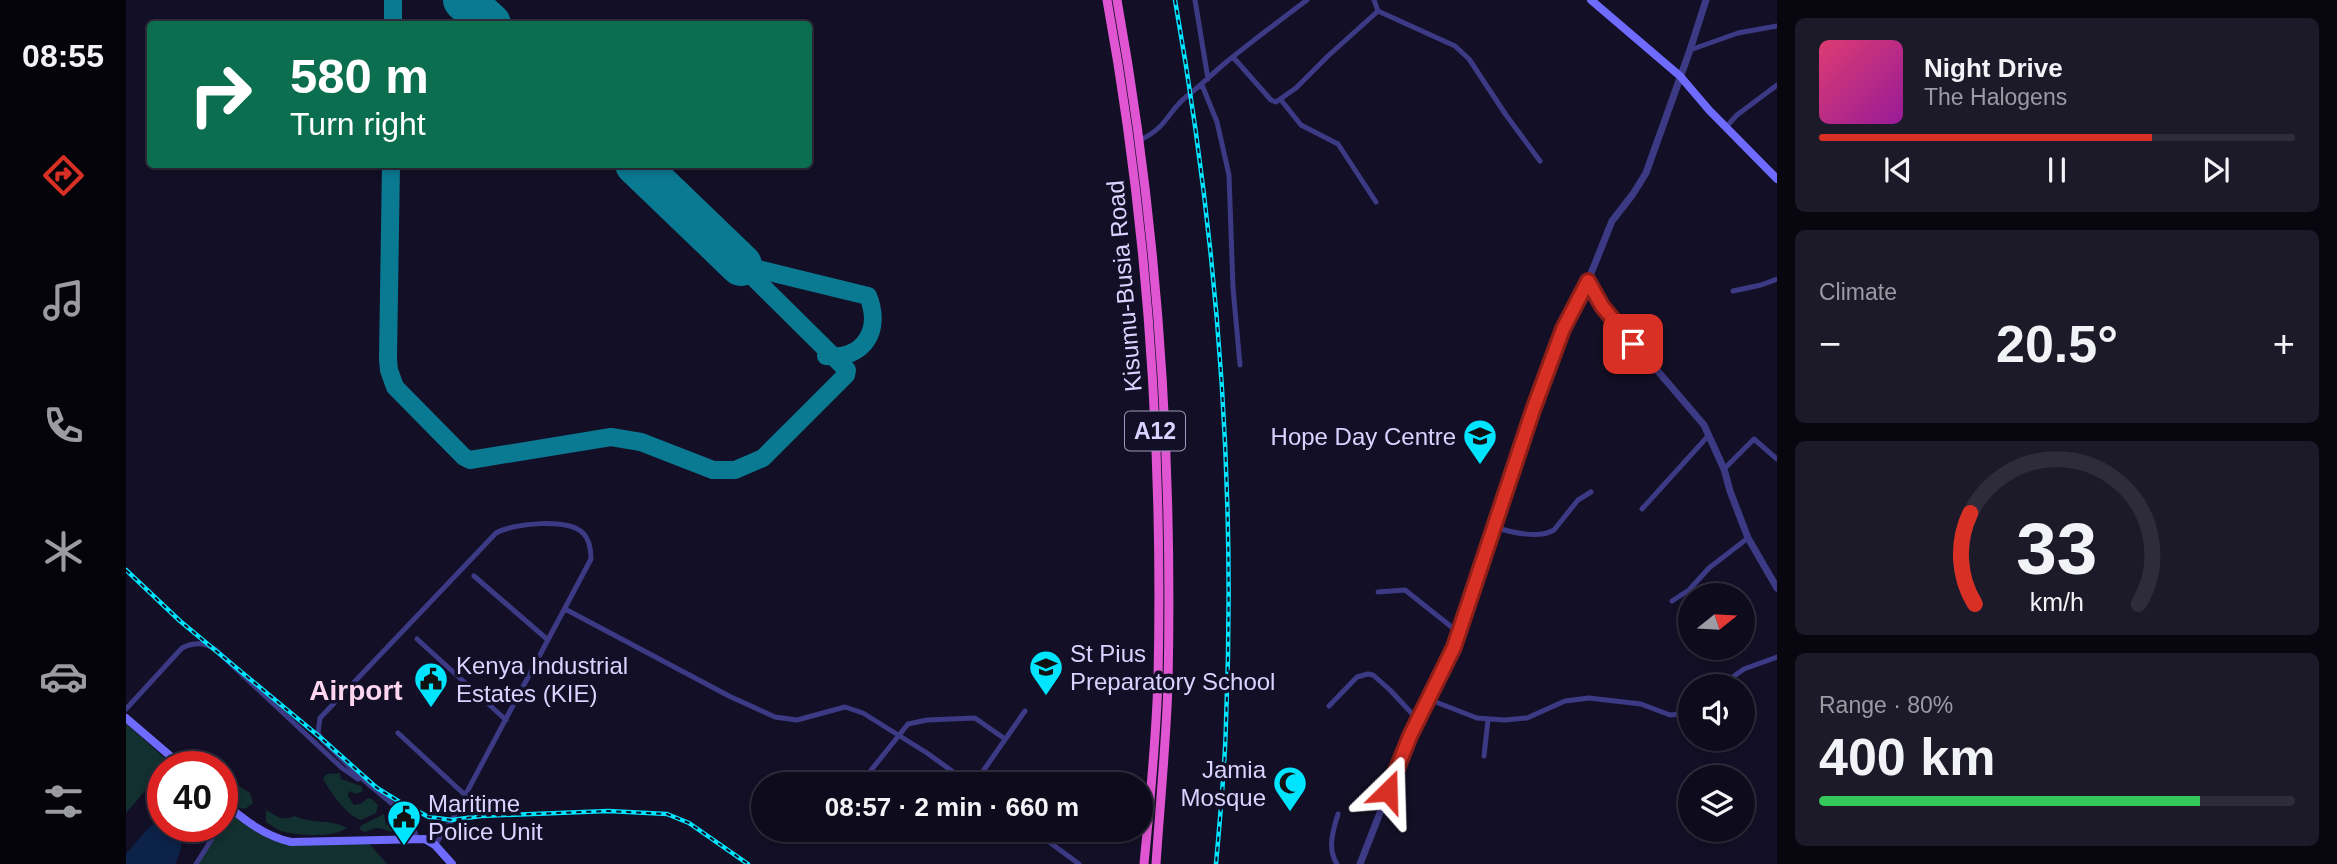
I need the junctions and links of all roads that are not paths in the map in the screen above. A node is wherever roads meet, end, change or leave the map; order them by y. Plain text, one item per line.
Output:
1 (1107, 0) edge
2 (1117, 0) edge
3 (1195, 0) edge
4 (1307, 0) edge
5 (1374, 0) edge
6 (1591, 0) edge
7 (1706, 0) edge
8 (1378, 10) junction
9 (1777, 26) edge
10 (1690, 50) junction
11 (1233, 57) junction
12 (1680, 76) junction
13 (1208, 79) junction
14 (1202, 85) junction
15 (1777, 85) edge
16 (1281, 100) junction
17 (1726, 127) junction
18 (1140, 141) junction
19 (1540, 161) dead end
20 (1777, 179) edge
21 (1376, 202) dead end
22 (1777, 279) edge
23 (1588, 281) junction
24 (1733, 291) dead end
25 (1240, 365) dead end
26 (1709, 435) junction
27 (1777, 459) edge
28 (1724, 469) junction
29 (1591, 492) dead end
30 (1642, 509) dead end
31 (1494, 527) junction
32 (1748, 538) junction
33 (474, 576) dead end
34 (1777, 588) edge
35 (1378, 592) dead end
36 (1672, 601) dead end
37 (565, 609) junction
38 (1458, 632) junction
39 (417, 639) dead end
40 (548, 640) junction
41 (1777, 657) edge
42 (1737, 674) edge
43 (1428, 699) junction
44 (1329, 706) dead end
45 (126, 709) edge
46 (1025, 711) dead end
47 (1678, 714) edge
48 (126, 718) edge
49 (506, 720) junction
50 (1418, 720) junction
51 (1488, 720) junction
52 (398, 733) dead end
53 (899, 735) junction
54 (1005, 739) junction
55 (164, 751) edge
56 (1484, 756) dead end
57 (870, 772) edge
58 (954, 772) edge
59 (981, 772) edge
60 (364, 781) junction
61 (466, 795) junction
62 (238, 814) edge
63 (1339, 814) dead end
64 (417, 838) junction
65 (210, 842) edge
66 (1048, 842) edge
67 (435, 845) junction
68 (1075, 863) edge
69 (196, 864) edge
70 (452, 864) edge
71 (1144, 864) edge
72 (1156, 864) edge
73 (1337, 864) edge
74 (1360, 864) edge

1 - 71 highway, Kisumu-Busia Road / A12
2 - 18 highway, Kisumu-Busia Road / A12
3 - 13 street
4 - 11 street
5 - 8 street
6 - 12 main road
7 - 10 street
8 - 16 street
8 - 19 street
9 - 10 street
10 - 12 street
11 - 13 street
11 - 16 street
12 - 17 main road
12 - 23 street
13 - 14 street
14 - 18 street
14 - 25 street
15 - 17 street
16 - 21 street
17 - 20 main road
18 - 72 highway, Kisumu-Busia Road / A12
22 - 24 street
23 - 26 street
23 - 31 street
26 - 28 street
26 - 30 street
27 - 28 street
28 - 32 street
29 - 31 street
31 - 38 street
32 - 34 street
32 - 36 street
33 - 40 street
35 - 38 street
37 - 40 street
37 - 53 street
37 - 60 street
38 - 43 street
39 - 49 street
40 - 49 street
41 - 42 street
43 - 50 street
43 - 51 street
44 - 50 street
45 - 60 street
46 - 54 street
47 - 51 street
48 - 55 main road
49 - 61 street
50 - 74 street
51 - 56 street
52 - 61 street
53 - 54 street
53 - 57 street
53 - 58 street
54 - 59 street
60 - 64 street
61 - 67 street
62 - 64 main road
63 - 73 street
64 - 67 main road
65 - 69 street
66 - 68 street
67 - 70 main road

